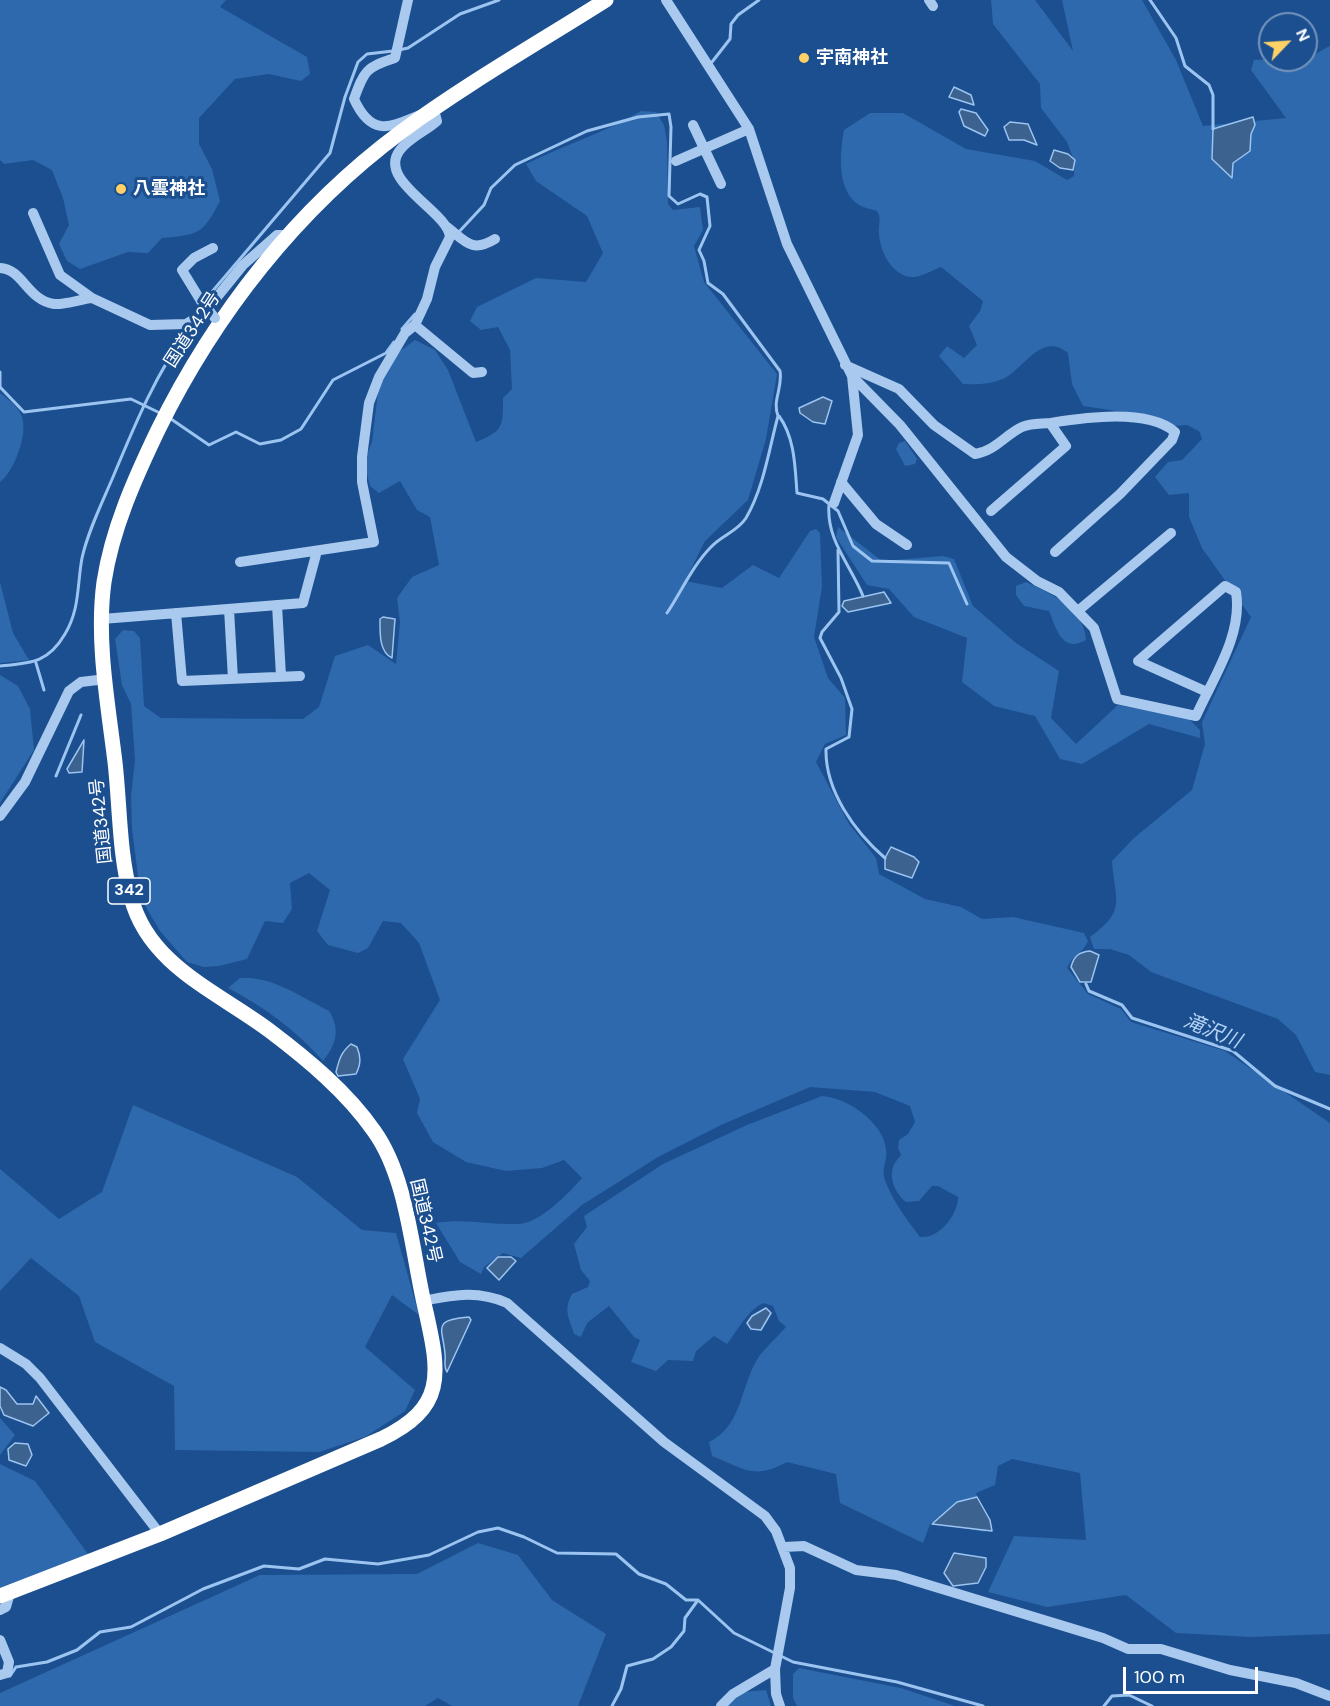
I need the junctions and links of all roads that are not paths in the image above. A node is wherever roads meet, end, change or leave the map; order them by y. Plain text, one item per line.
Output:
1 (408, 0) edge
2 (606, 0) edge
3 (669, 1) edge
4 (434, 110) junction
5 (693, 125) dead end
6 (749, 129) junction
7 (704, 148) junction
8 (676, 161) dead end
9 (721, 184) dead end
10 (33, 213) dead end
11 (447, 227) junction
12 (288, 235) junction
13 (495, 239) dead end
14 (213, 248) dead end
15 (0, 268) edge
16 (92, 298) junction
17 (217, 320) junction
18 (415, 325) junction
19 (845, 365) junction
20 (482, 372) dead end
21 (852, 376) junction
22 (1050, 423) junction
23 (841, 482) junction
24 (834, 503) dead end
25 (991, 511) dead end
26 (1171, 532) dead end
27 (907, 544) dead end
28 (317, 551) junction
29 (1055, 552) dead end
30 (240, 562) dead end
31 (277, 605) junction
32 (229, 609) junction
33 (1079, 610) junction
34 (176, 613) junction
35 (102, 619) junction
36 (281, 676) junction
37 (300, 676) dead end
38 (106, 679) junction
39 (233, 679) junction
40 (1207, 692) junction
41 (0, 816) edge
42 (423, 1301) junction
43 (0, 1348) edge
44 (160, 1533) junction
45 (784, 1547) junction
46 (5, 1594) edge
47 (0, 1610) edge
48 (0, 1640) edge
49 (775, 1669) junction
50 (0, 1675) edge
51 (1330, 1696) edge
52 (721, 1706) edge
53 (780, 1706) edge

1 - 4 street
2 - 4 highway, 国道342号 / 342
3 - 6 street
4 - 11 street
4 - 12 highway, 国道342号 / 342
5 - 7 street
6 - 7 street
6 - 19 street
7 - 8 street
7 - 9 street
10 - 16 street
11 - 13 street
11 - 18 street
12 - 16 street
12 - 17 highway, 国道342号 / 342
14 - 17 street, bridge
15 - 16 street
17 - 35 highway, 国道342号 / 342
18 - 20 street
18 - 28 street
19 - 21 street
19 - 22 street
21 - 23 street
21 - 33 street
22 - 25 street
22 - 29 street
23 - 24 street
23 - 27 street
26 - 33 street
28 - 30 street
28 - 31 street
31 - 32 street
31 - 36 street
32 - 34 street
32 - 39 street
33 - 40 street
34 - 35 street
34 - 39 street
35 - 38 highway, 国道342号 / 342
36 - 37 street
36 - 39 street
38 - 41 street
38 - 42 highway, 国道342号 / 342
40 - 40 street
42 - 44 highway, 国道342号 / 342
42 - 45 street
43 - 44 street
44 - 46 highway, 国道342号 / 342
45 - 49 street
45 - 51 street
46 - 47 street
48 - 50 street
49 - 52 street
49 - 53 street

